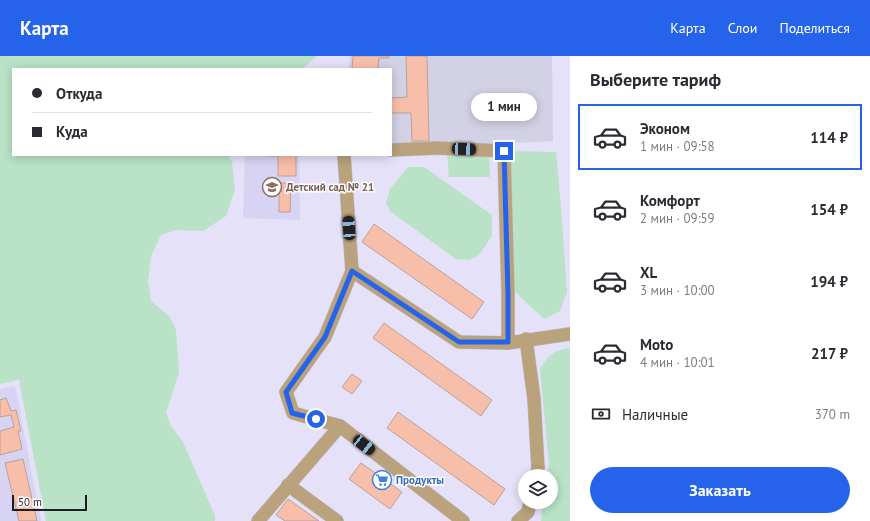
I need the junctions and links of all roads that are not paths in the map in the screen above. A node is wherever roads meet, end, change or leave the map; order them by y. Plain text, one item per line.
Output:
1 (392, 150) edge
2 (344, 156) edge
3 (352, 271) junction
4 (570, 334) edge
5 (526, 339) junction
6 (508, 342) junction
7 (340, 426) junction
8 (538, 469) edge
9 (288, 485) junction
10 (529, 509) edge
11 (258, 521) edge
12 (337, 521) edge
13 (463, 521) edge
14 (518, 521) edge

1 - 6 street
2 - 3 street
3 - 6 street
3 - 7 street
4 - 5 street
5 - 6 street
5 - 8 street
7 - 9 street
7 - 13 street
9 - 11 street
9 - 12 street
10 - 14 street

